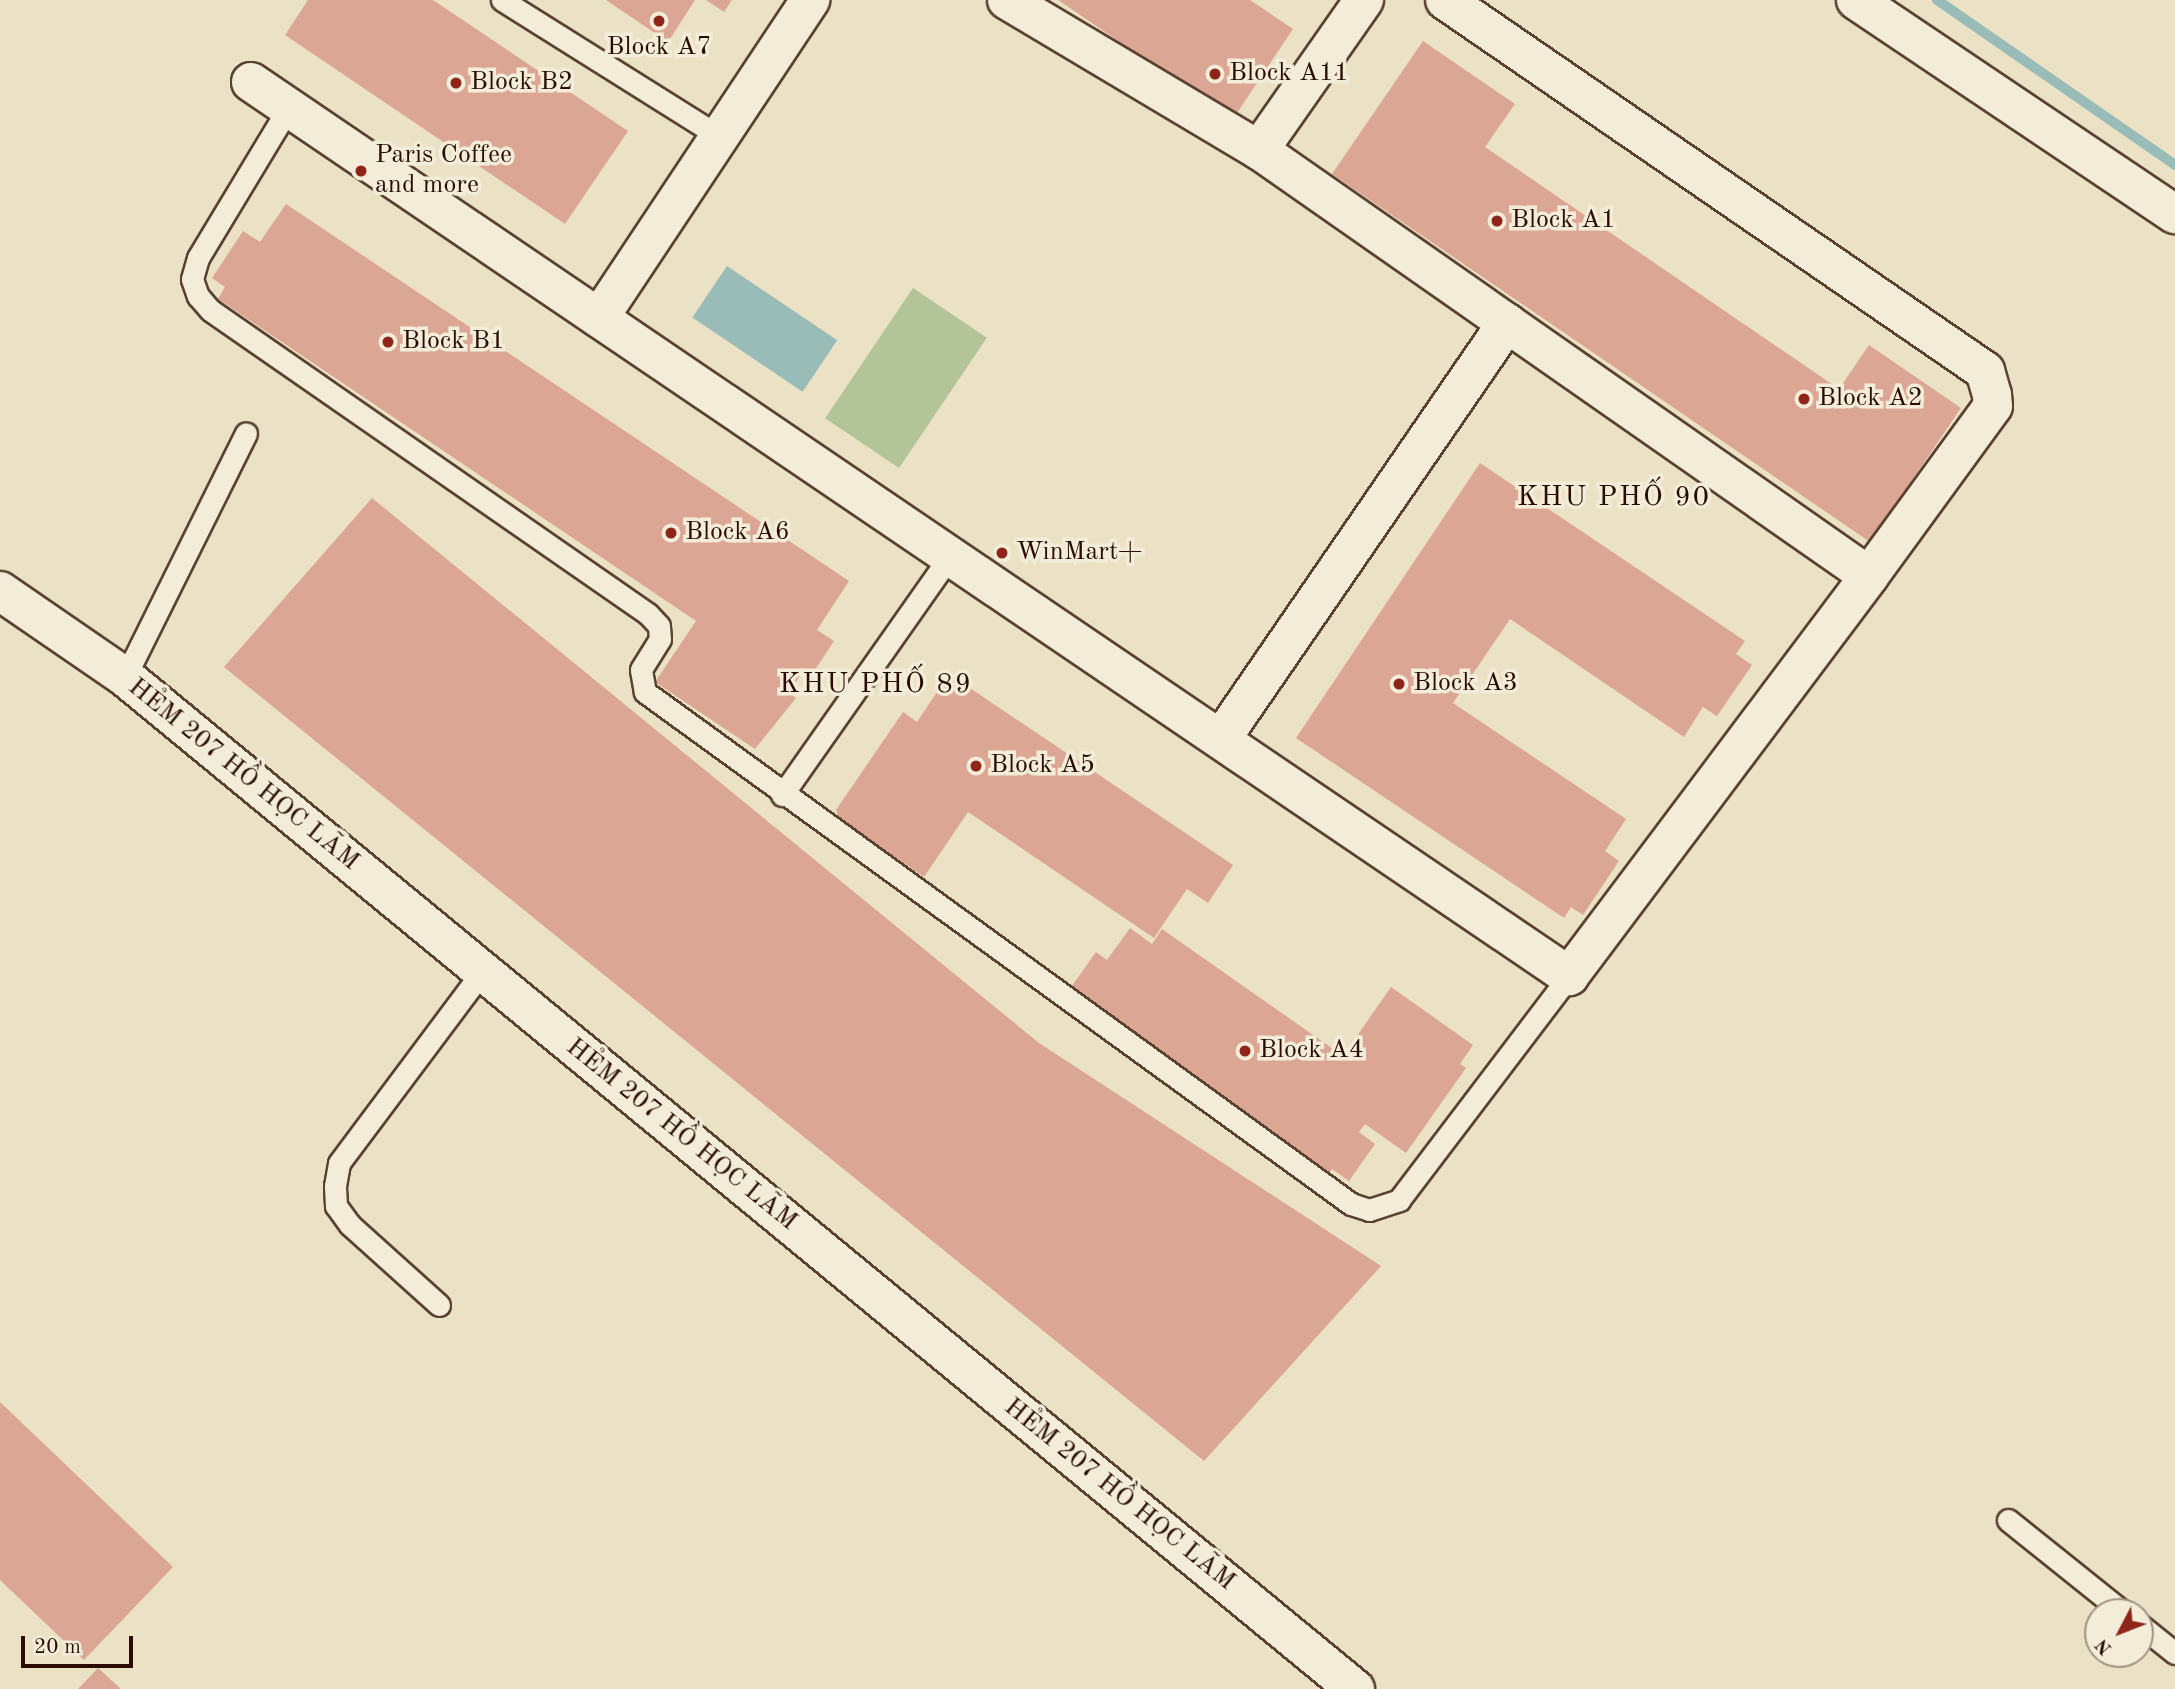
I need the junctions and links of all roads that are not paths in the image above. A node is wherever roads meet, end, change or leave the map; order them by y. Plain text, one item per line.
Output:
1 (502, 0) edge
2 (810, 0) edge
3 (1006, 0) edge
4 (1364, 0) edge
5 (1445, 0) edge
6 (1856, 0) edge
7 (251, 82) dead end
8 (289, 107) junction
9 (718, 135) junction
10 (1259, 150) junction
11 (2175, 214) edge
12 (599, 318) junction
13 (1507, 323) junction
14 (246, 433) dead end
15 (950, 556) junction
16 (1869, 576) junction
17 (0, 591) edge
18 (125, 677) junction
19 (1221, 739) junction
20 (782, 795) junction
21 (482, 972) junction
22 (1569, 976) junction
23 (439, 1305) dead end
24 (2008, 1520) dead end
25 (2106, 1598) edge
26 (2154, 1636) edge
27 (2175, 1653) edge
28 (1355, 1689) edge

1 - 9 lane
2 - 9 street
3 - 10 street
4 - 10 street
5 - 16 street
6 - 11 street
7 - 8 street
8 - 12 street
8 - 20 lane
9 - 12 street
10 - 13 street
12 - 15 street
13 - 16 street
13 - 19 street
14 - 18 lane
15 - 19 street
15 - 20 lane
16 - 22 street
17 - 18 street, HẺM 207 HỒ HỌC LÃM
18 - 21 street, HẺM 207 HỒ HỌC LÃM
19 - 22 street
20 - 22 lane
21 - 23 lane
21 - 28 street, HẺM 207 HỒ HỌC LÃM
24 - 25 lane
26 - 27 lane

